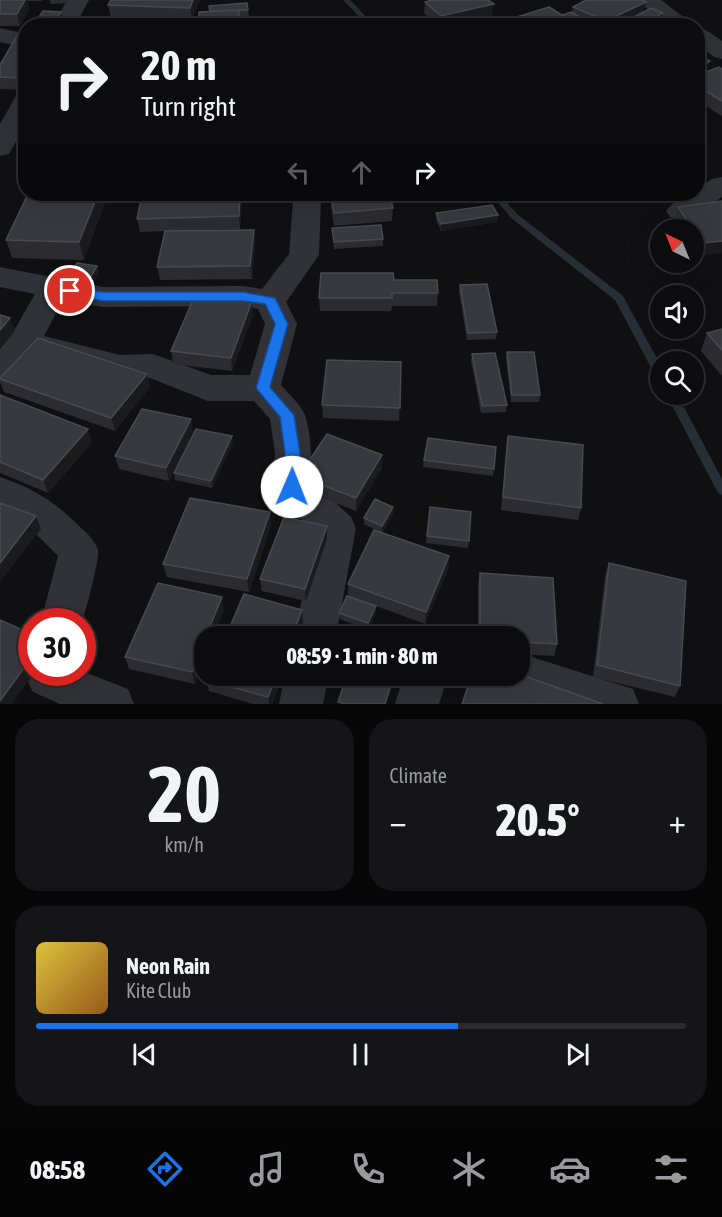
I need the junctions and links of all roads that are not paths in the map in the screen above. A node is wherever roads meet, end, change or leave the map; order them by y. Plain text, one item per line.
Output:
1 (78, 0) edge
2 (647, 0) edge
3 (68, 18) edge
4 (673, 18) edge
5 (0, 35) edge
6 (18, 39) edge
7 (705, 40) edge
8 (722, 52) edge
9 (18, 122) edge
10 (10, 145) edge
11 (722, 185) edge
12 (705, 196) edge
13 (307, 201) edge
14 (696, 201) edge
15 (680, 211) edge
16 (0, 277) edge
17 (54, 288) junction
18 (270, 301) junction
19 (24, 342) junction
20 (0, 372) edge
21 (263, 388) junction
22 (0, 492) edge
23 (65, 608) edge
24 (317, 626) edge
25 (530, 676) edge
26 (49, 686) edge
27 (305, 686) edge
28 (423, 686) edge
29 (112, 704) edge
30 (301, 704) edge
31 (417, 704) edge
32 (617, 704) edge

1 - 3 street
2 - 4 street
5 - 6 street
7 - 8 street
9 - 10 street
11 - 12 street
13 - 18 street
14 - 15 street
16 - 17 street
17 - 18 street
17 - 19 street
18 - 21 street
19 - 20 street
19 - 21 street
21 - 24 street
22 - 23 street
25 - 32 street
26 - 29 street
27 - 30 street
28 - 31 street

